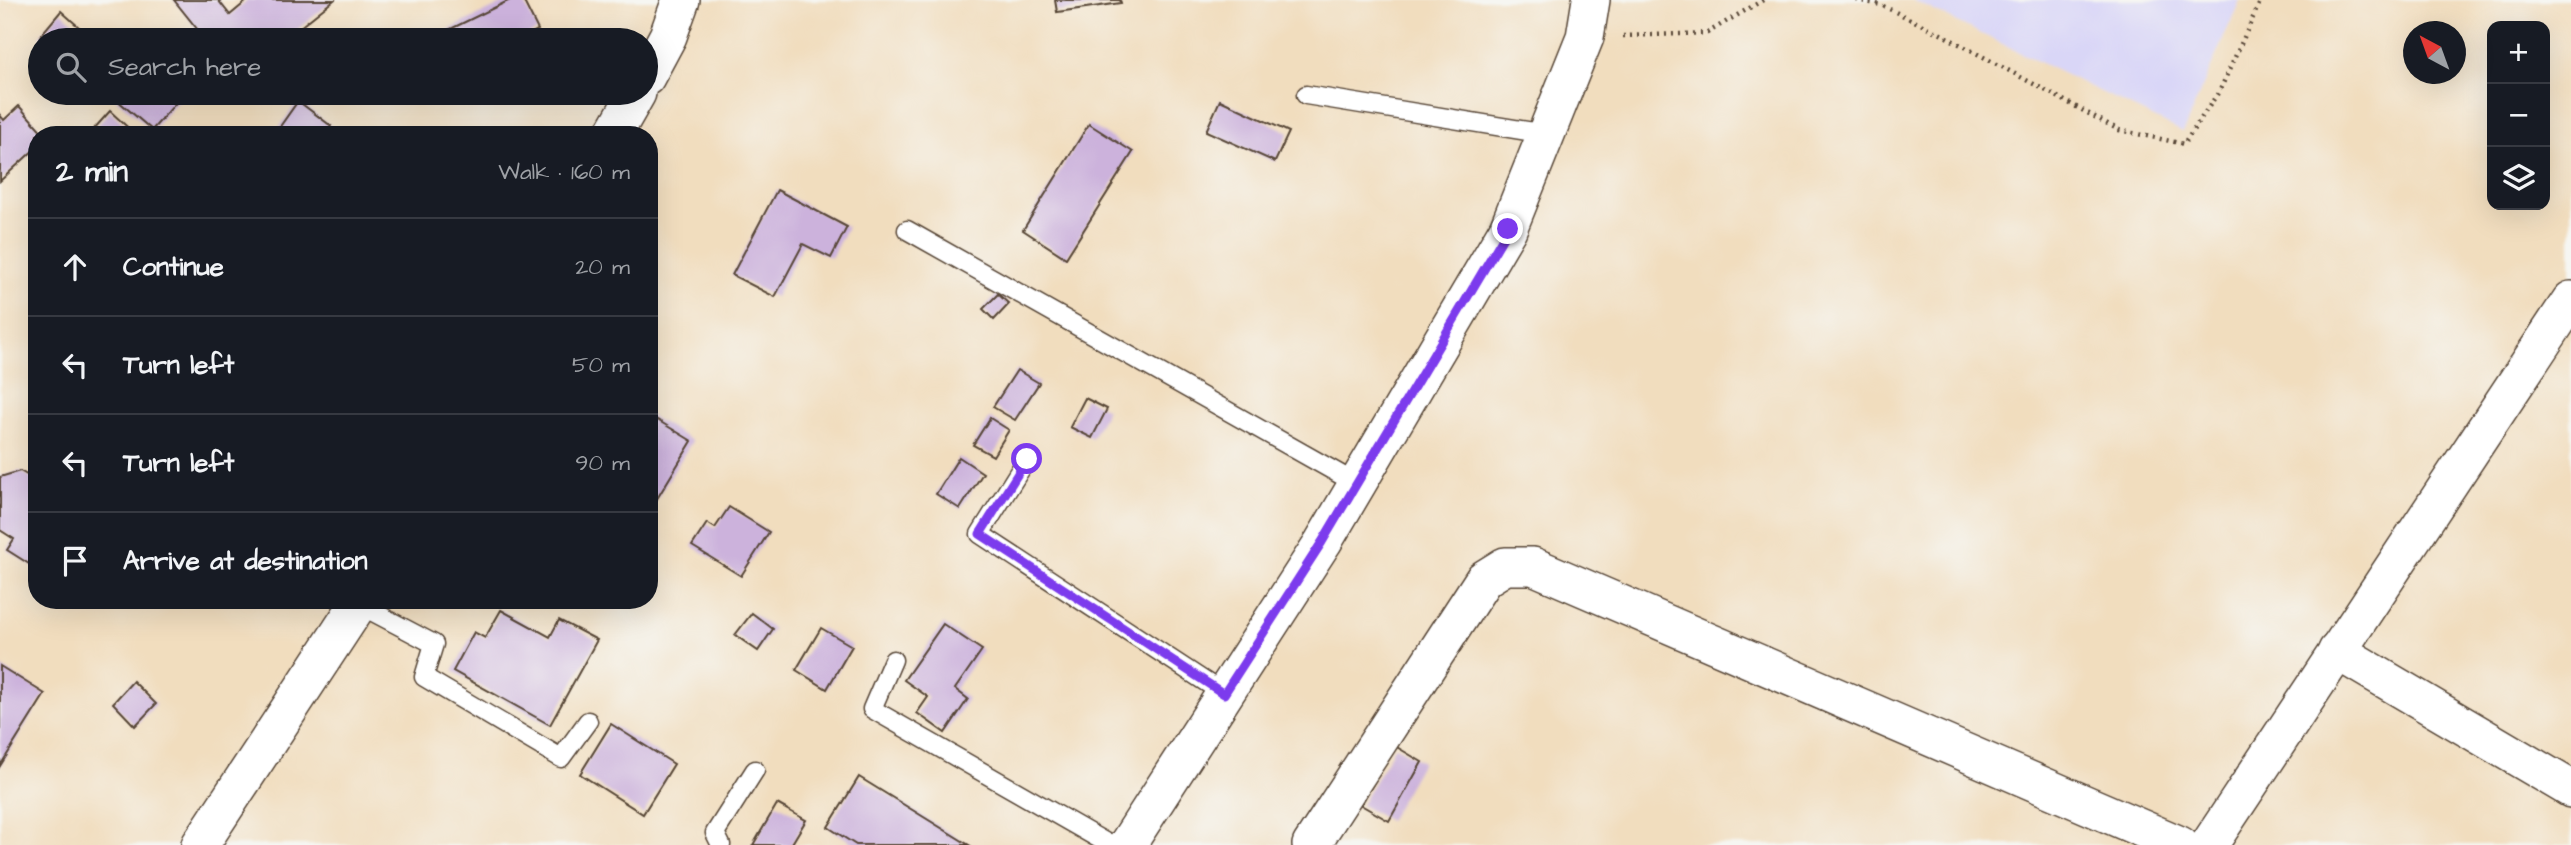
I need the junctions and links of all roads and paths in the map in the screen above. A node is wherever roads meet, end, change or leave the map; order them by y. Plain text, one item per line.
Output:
1 (681, 0) edge
2 (1591, 0) edge
3 (1763, 0) edge
4 (1856, 0) edge
5 (2261, 0) edge
6 (1585, 37) junction
7 (658, 55) edge
8 (1306, 95) dead end
9 (630, 105) edge
10 (618, 126) edge
11 (1546, 134) junction
12 (907, 230) dead end
13 (2571, 300) edge
14 (1027, 459) dead end
15 (1357, 484) junction
16 (355, 609) edge
17 (372, 609) edge
18 (2337, 651) junction
19 (893, 660) dead end
20 (1224, 694) junction
21 (587, 721) dead end
22 (755, 771) dead end
23 (2571, 789) edge
24 (200, 845) edge
25 (721, 845) edge
26 (1110, 845) edge
27 (1127, 845) edge
28 (1311, 845) edge
29 (2180, 845) edge
30 (2209, 845) edge

1 - 7 street
2 - 6 street
3 - 6 path
4 - 5 path
6 - 11 street
8 - 11 lane
9 - 10 street
11 - 15 street
12 - 15 lane
13 - 18 street
14 - 20 lane
15 - 20 street
16 - 24 street
17 - 21 lane
18 - 23 street
18 - 30 street
19 - 26 lane
20 - 27 street
22 - 25 lane
28 - 29 street

